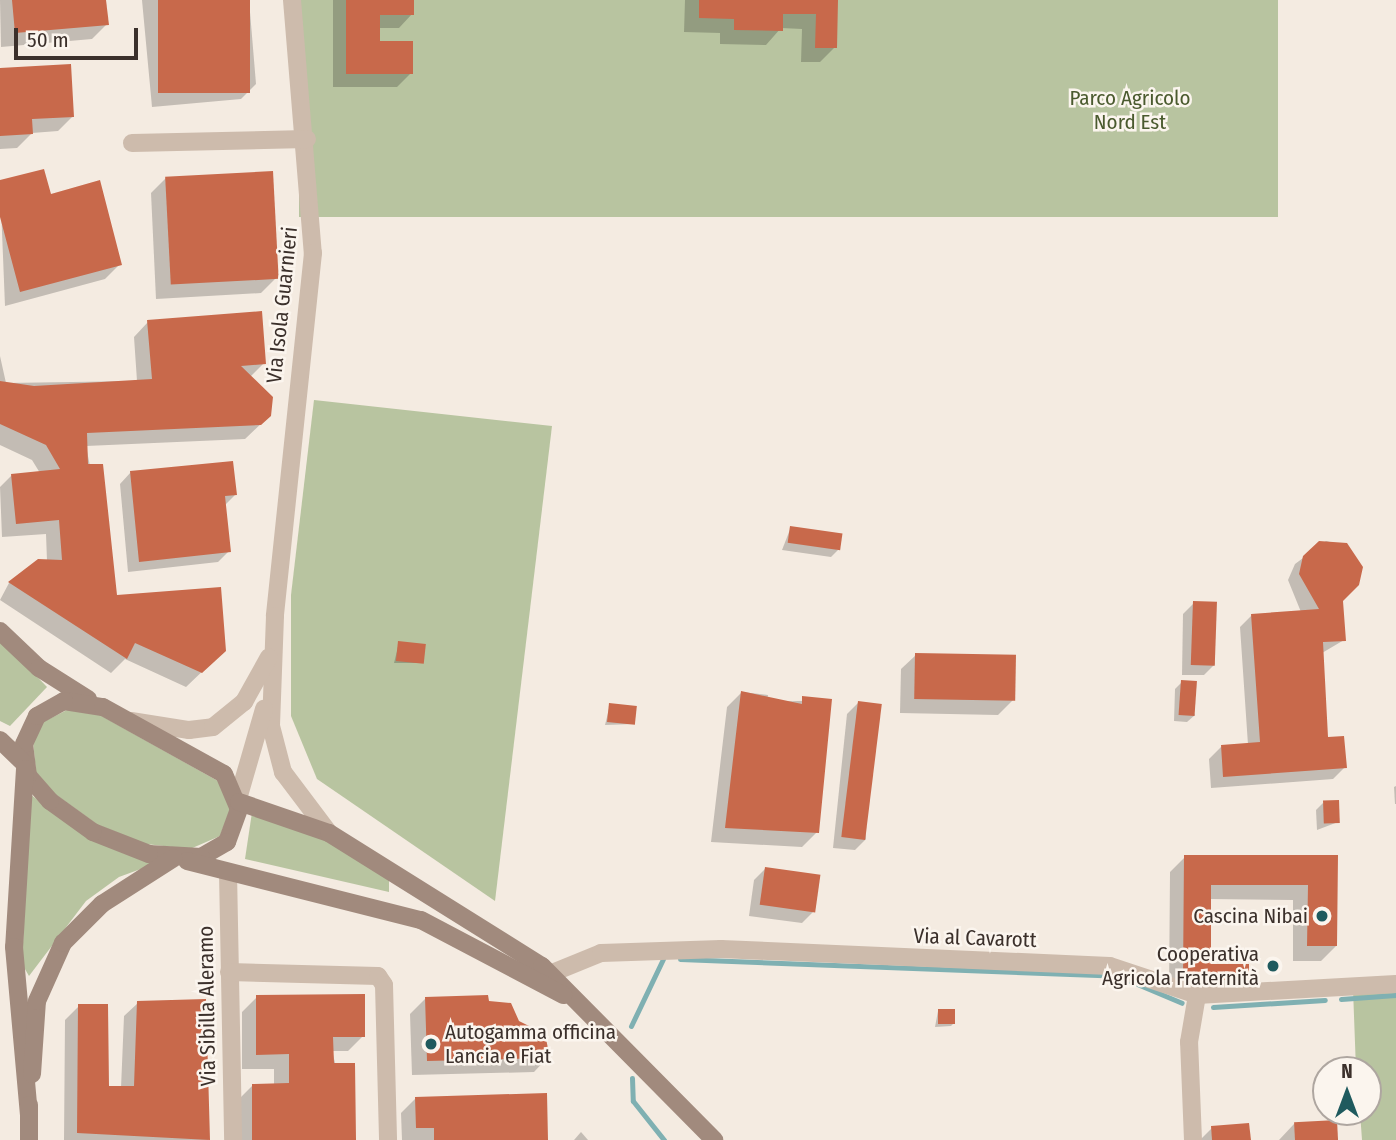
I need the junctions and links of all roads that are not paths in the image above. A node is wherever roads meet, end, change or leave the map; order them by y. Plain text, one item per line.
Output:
1 (292, 0) edge
2 (307, 139) junction
3 (132, 143) dead end
4 (275, 615) junction
5 (0, 631) edge
6 (274, 667) junction
7 (103, 707) junction
8 (127, 720) junction
9 (0, 740) edge
10 (25, 766) junction
11 (239, 801) junction
12 (329, 833) junction
13 (176, 858) junction
14 (228, 872) junction
15 (229, 972) junction
16 (552, 973) junction
17 (1396, 984) edge
18 (1197, 995) junction
19 (609, 1028) junction
20 (29, 1115) junction
21 (29, 1140) edge
22 (233, 1140) edge
23 (388, 1140) edge
24 (714, 1140) edge
25 (1193, 1140) edge

1 - 2 street, Via Isola Guarnieri
2 - 3 street
2 - 4 street, Via Isola Guarnieri
4 - 6 street, Via Isola Guarnieri
4 - 8 street, Via Isola Guarnieri
5 - 7 main road
6 - 11 street, Via Isola Guarnieri
6 - 12 street, Via Isola Guarnieri
7 - 8 main road
7 - 10 main road
8 - 11 main road
9 - 10 main road
10 - 13 main road
10 - 20 main road
11 - 12 main road
11 - 13 main road
12 - 16 main road
13 - 14 main road
13 - 20 main road
14 - 15 street, Via Sibilla Aleramo
14 - 19 main road
15 - 22 street, Via Sibilla Aleramo
15 - 23 street
16 - 18 street, Via al Cavarott
16 - 19 main road
17 - 18 street, Via al Cavarott
18 - 25 street
19 - 24 main road
20 - 21 main road

